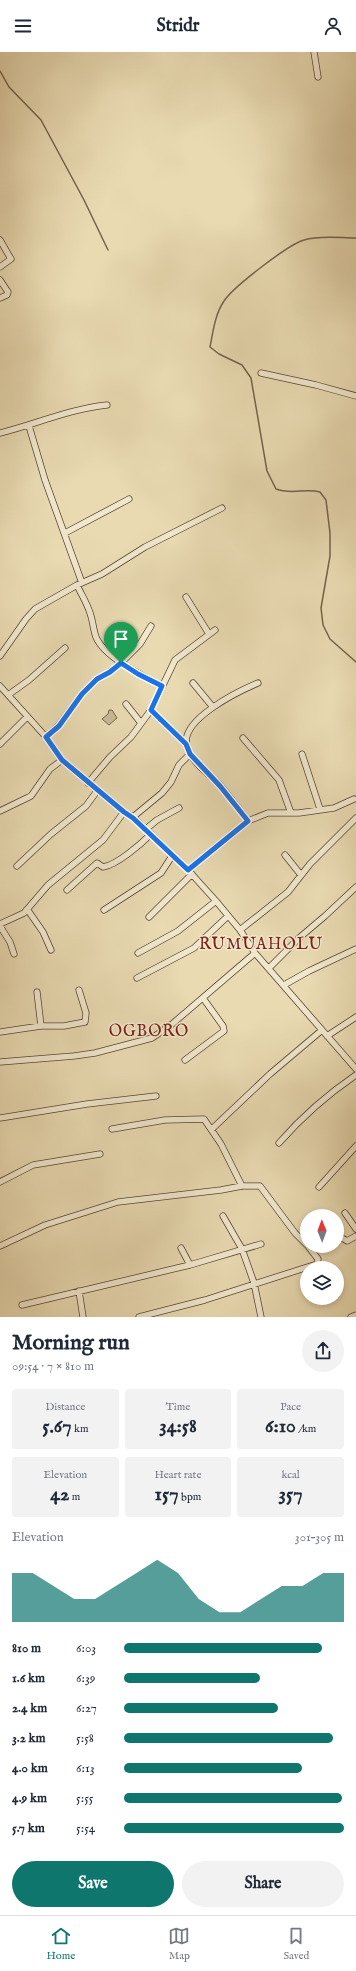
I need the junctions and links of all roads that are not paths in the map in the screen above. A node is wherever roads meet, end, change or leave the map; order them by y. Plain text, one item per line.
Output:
1 (314, 52) edge
2 (318, 77) dead end
3 (0, 240) edge
4 (0, 267) edge
5 (0, 280) edge
6 (0, 298) edge
7 (261, 373) dead end
8 (356, 396) edge
9 (107, 405) dead end
10 (29, 426) junction
11 (0, 433) edge
12 (129, 499) dead end
13 (222, 508) dead end
14 (65, 533) junction
15 (80, 584) junction
16 (186, 597) dead end
17 (151, 626) dead end
18 (215, 630) dead end
19 (209, 634) junction
20 (65, 648) dead end
21 (0, 656) edge
22 (121, 663) junction
23 (193, 683) dead end
24 (258, 684) dead end
25 (162, 686) junction
26 (1, 689) edge
27 (8, 694) junction
28 (126, 704) dead end
29 (212, 706) junction
30 (151, 710) junction
31 (27, 717) junction
32 (141, 723) junction
33 (46, 737) junction
34 (243, 738) dead end
35 (0, 744) edge
36 (186, 744) junction
37 (190, 754) junction
38 (302, 754) dead end
39 (62, 760) junction
40 (88, 783) junction
41 (97, 791) junction
42 (354, 799) dead end
43 (180, 808) dead end
44 (320, 809) junction
45 (0, 811) edge
46 (124, 812) junction
47 (291, 813) junction
48 (133, 818) junction
49 (356, 818) edge
50 (248, 821) junction
51 (146, 829) junction
52 (151, 834) junction
53 (285, 855) dead end
54 (172, 856) junction
55 (17, 866) dead end
56 (190, 872) junction
57 (301, 875) junction
58 (356, 887) edge
59 (67, 890) dead end
60 (216, 901) junction
61 (27, 909) junction
62 (104, 910) dead end
63 (149, 916) dead end
64 (228, 916) junction
65 (0, 925) edge
66 (240, 930) junction
67 (356, 949) edge
68 (51, 950) dead end
69 (138, 953) dead end
70 (255, 953) junction
71 (14, 954) dead end
72 (269, 968) junction
73 (137, 978) dead end
74 (284, 985) junction
75 (79, 990) dead end
76 (37, 992) dead end
77 (203, 998) junction
78 (356, 1017) edge
79 (40, 1026) junction
80 (322, 1030) junction
81 (0, 1032) edge
82 (327, 1036) junction
83 (185, 1060) dead end
84 (0, 1062) edge
85 (356, 1069) edge
86 (356, 1075) edge
87 (156, 1096) dead end
88 (0, 1118) edge
89 (112, 1129) dead end
90 (212, 1129) junction
91 (279, 1144) dead end
92 (356, 1146) edge
93 (100, 1154) dead end
94 (0, 1182) edge
95 (242, 1186) junction
96 (319, 1187) dead end
97 (344, 1213) dead end
98 (223, 1216) dead end
99 (356, 1229) edge
100 (356, 1236) edge
101 (300, 1238) edge
102 (344, 1239) edge
103 (262, 1244) dead end
104 (0, 1246) edge
105 (181, 1248) dead end
106 (242, 1249) junction
107 (314, 1253) edge
108 (190, 1265) junction
109 (254, 1283) junction
110 (79, 1291) junction
111 (22, 1306) dead end
112 (356, 1315) edge
113 (83, 1317) edge
114 (139, 1317) edge
115 (261, 1317) edge
116 (351, 1317) edge

1 - 2 street
3 - 4 street
5 - 6 street
7 - 8 street
9 - 10 street
10 - 11 street
10 - 14 street
12 - 14 street
13 - 15 street
14 - 15 street
15 - 21 street
15 - 22 street
16 - 19 street
17 - 22 street
18 - 19 street
19 - 25 street
20 - 27 street
22 - 25 street
22 - 33 street
23 - 29 street
24 - 29 street
25 - 30 street
26 - 27 street
27 - 31 street
28 - 32 street
29 - 36 street
30 - 32 street
30 - 36 street
31 - 33 street
31 - 35 street
32 - 40 street
33 - 39 street
34 - 47 street
36 - 37 street
37 - 48 street
37 - 50 street
38 - 44 street
39 - 40 street
39 - 45 street
40 - 41 street
41 - 46 street
41 - 55 street
42 - 44 street
43 - 51 street
44 - 47 street
46 - 48 street
46 - 61 street
47 - 50 street
48 - 51 street
49 - 57 street
50 - 56 street
51 - 52 street
52 - 54 street
52 - 59 street
53 - 57 street
54 - 56 street
54 - 62 street
56 - 60 street
56 - 63 street
57 - 66 street
58 - 72 street
60 - 64 street
60 - 69 street
61 - 65 street
61 - 68 street
64 - 66 street
64 - 73 street
65 - 71 street
66 - 70 street
67 - 74 street
70 - 72 street
70 - 77 street
72 - 74 street
74 - 80 street
75 - 79 street
76 - 79 street
77 - 83 street
77 - 84 street
78 - 82 street
79 - 81 street
80 - 82 street
80 - 90 street
82 - 85 street
86 - 91 street
87 - 88 street
89 - 90 street
90 - 95 street
92 - 96 street
93 - 94 street
95 - 101 street
95 - 104 street
97 - 99 street
98 - 106 street
100 - 102 street
103 - 106 street
105 - 108 street
106 - 108 street
106 - 109 street
107 - 109 street
108 - 110 street
109 - 114 street
109 - 115 street
110 - 111 street
110 - 113 street
112 - 116 street

